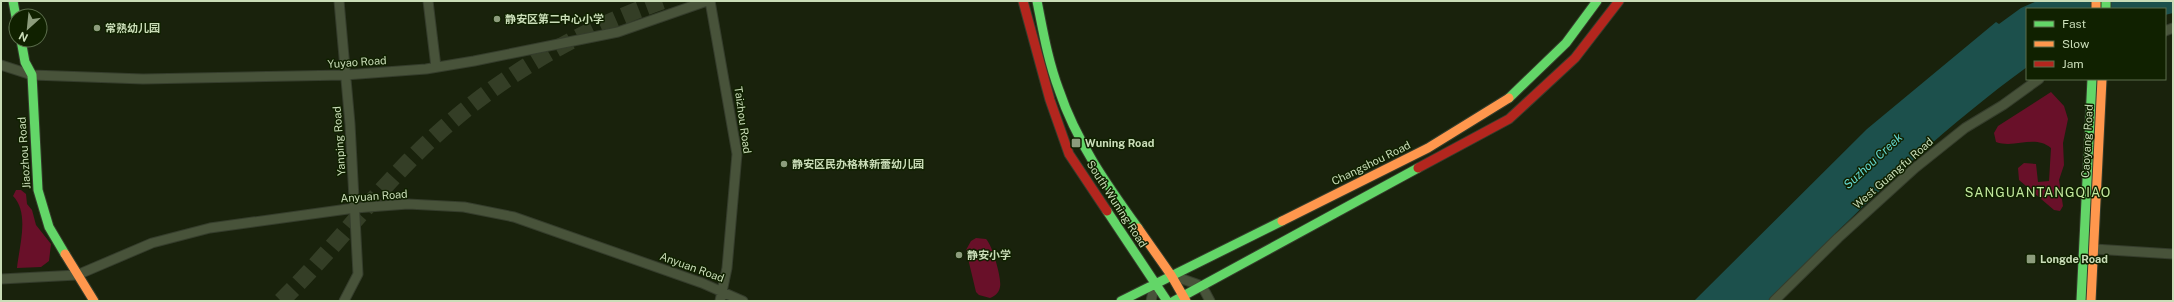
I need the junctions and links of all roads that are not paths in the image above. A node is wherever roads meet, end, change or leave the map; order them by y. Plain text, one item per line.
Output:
1 (339, 1) edge
2 (428, 1) edge
3 (708, 1) edge
4 (1023, 1) edge
5 (1037, 1) edge
6 (1597, 1) edge
7 (1619, 1) edge
8 (22, 48) edge
9 (1, 65) edge
10 (436, 68) junction
11 (32, 74) junction
12 (345, 75) junction
13 (2038, 80) edge
14 (2092, 80) edge
15 (2102, 80) edge
16 (355, 208) junction
17 (2094, 249) junction
18 (2173, 254) edge
19 (77, 274) junction
20 (1171, 275) junction
21 (1, 279) edge
22 (1155, 283) junction
23 (1202, 286) junction
24 (723, 291) junction
25 (1185, 299) edge
26 (94, 301) edge
27 (344, 301) edge
28 (720, 301) edge
29 (743, 301) edge
30 (1121, 301) edge
31 (1151, 301) edge
32 (1166, 301) edge
33 (1174, 301) edge
34 (1210, 301) edge
35 (1774, 301) edge
36 (2081, 301) edge
37 (2091, 301) edge

1 - 12 street, Yanping Road
2 - 10 street
3 - 10 street, Yuyao Road
3 - 24 street, Taizhou Road
4 - 22 main road, South Wuning Road
5 - 20 main road, South Wuning Road
6 - 20 main road, Changshou Road
7 - 23 main road
8 - 11 main road, Jiaozhou Road
9 - 11 street, Yuyao Road
10 - 12 street, Yuyao Road
11 - 12 street, Yuyao Road
11 - 19 main road, Jiaozhou Road
12 - 16 street, Yanping Road
13 - 35 street, West Guangfu Road
14 - 36 main road, Caoyang Road
15 - 17 main road, Caoyang Road
16 - 19 street, Anyuan Road
16 - 24 street, Anyuan Road
16 - 27 street, Yanping Road
17 - 18 street
17 - 37 main road, Caoyang Road
19 - 21 street, Anyuan Road
19 - 26 main road, Jiaozhou Road
20 - 22 main road, Changshou Road
20 - 23 street
20 - 25 main road
22 - 30 main road, Changshou Road
22 - 31 street
22 - 32 main road, South Wuning Road
23 - 25 main road
23 - 34 street
24 - 28 street, Taizhou Road
24 - 29 street, Anyuan Road
25 - 33 main road

